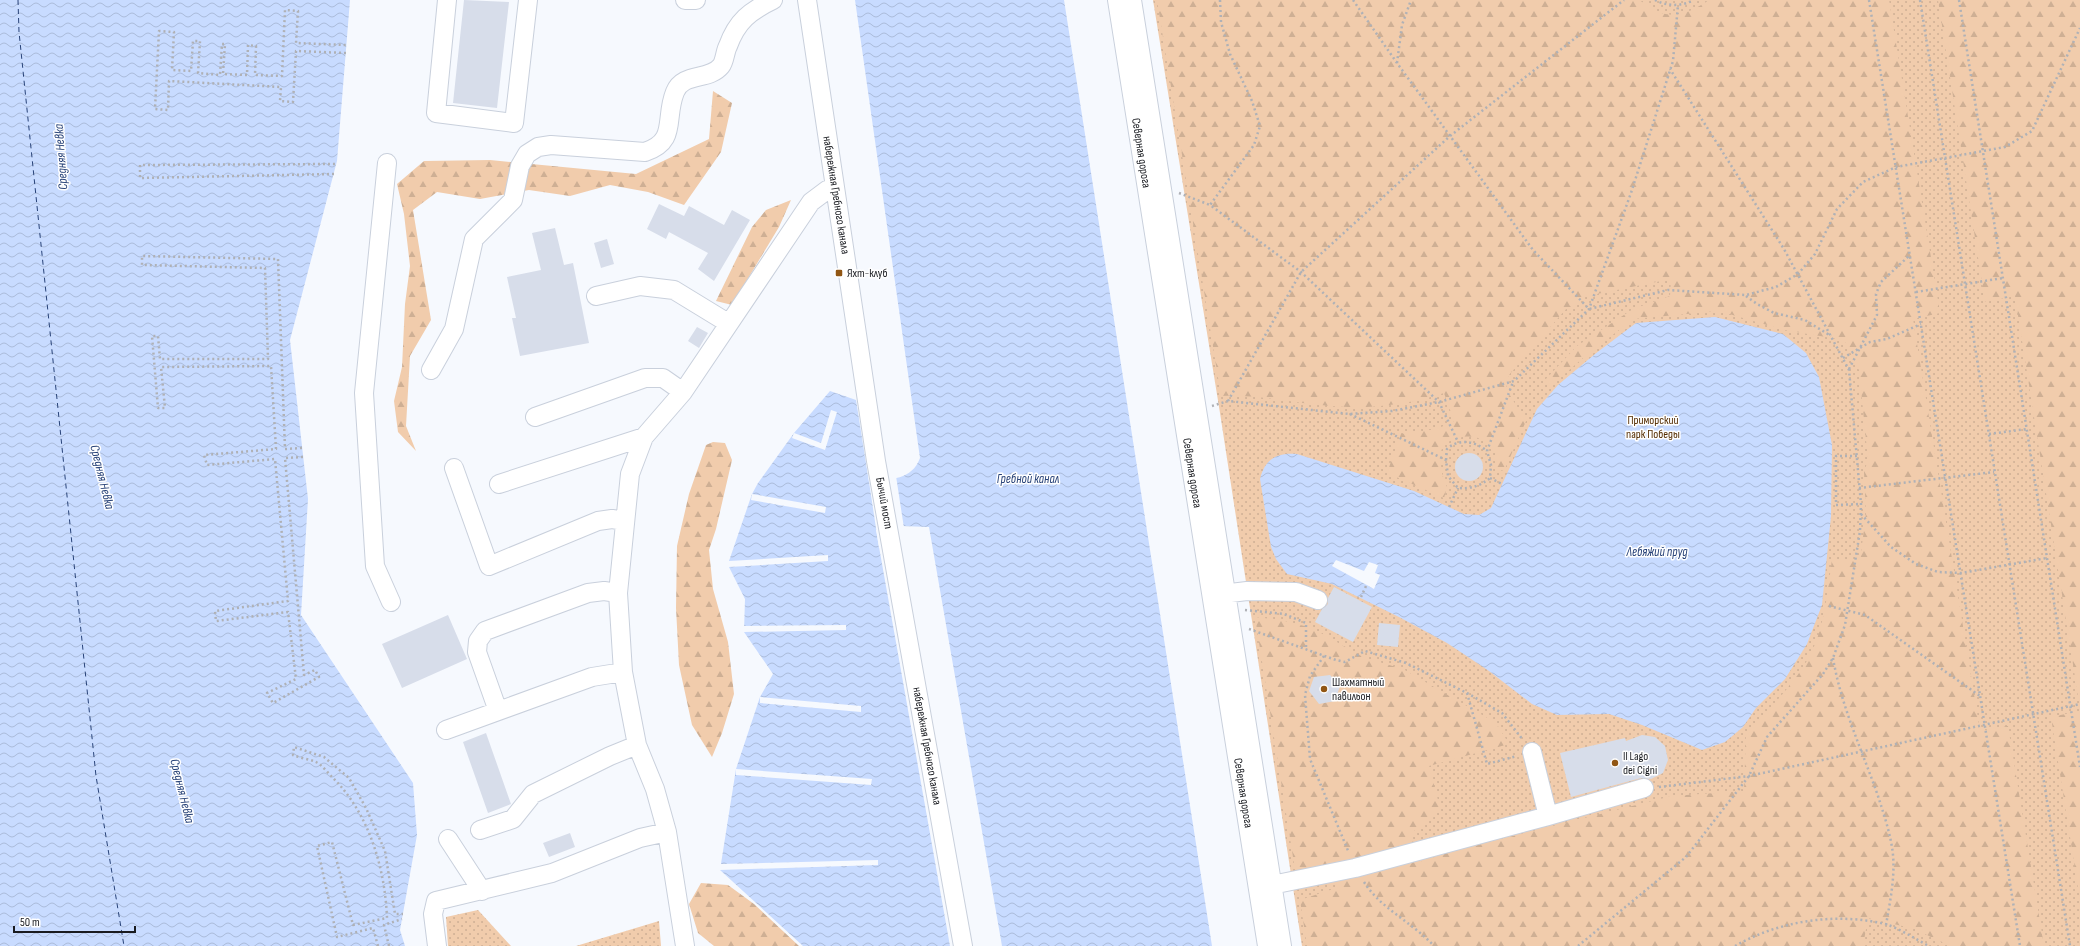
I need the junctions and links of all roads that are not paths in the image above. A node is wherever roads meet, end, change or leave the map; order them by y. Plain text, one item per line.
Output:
1 (447, 0) edge
2 (528, 0) edge
3 (685, 0) edge
4 (696, 0) edge
5 (773, 0) edge
6 (807, 0) edge
7 (1117, 0) edge
8 (1132, 0) edge
9 (387, 163) dead end
10 (835, 188) junction
11 (596, 296) dead end
12 (728, 323) junction
13 (431, 370) dead end
14 (683, 392) junction
15 (535, 417) dead end
16 (644, 437) junction
17 (876, 461) joint
18 (454, 468) dead end
19 (499, 484) dead end
20 (625, 521) junction
21 (891, 546) joint
22 (618, 593) junction
23 (1219, 594) junction
24 (1318, 600) dead end
25 (391, 602) dead end
26 (623, 672) junction
27 (498, 711) junction
28 (446, 730) dead end
29 (637, 745) junction
30 (1532, 752) road end
31 (1644, 788) road end
32 (1548, 816) junction
33 (480, 830) dead end
34 (667, 832) junction
35 (448, 839) dead end
36 (1265, 887) junction
37 (482, 891) junction
38 (437, 946) edge
39 (685, 946) edge
40 (963, 946) edge
41 (1267, 946) edge
42 (1282, 946) edge

1 - 2 street
3 - 4 street
5 - 13 street
6 - 10 street, набережная Гребного канала
7 - 23 street, Северная дорога
8 - 23 street, Северная дорога
9 - 25 street
10 - 12 street
10 - 17 street, набережная Гребного канала
11 - 12 street
12 - 14 street
14 - 15 street
14 - 16 street
16 - 19 street
16 - 20 street
17 - 21 street, Бычий мост
18 - 20 street
20 - 22 street
21 - 40 street, набережная Гребного канала
22 - 26 street
22 - 27 street
23 - 24 street
23 - 36 street, Северная дорога
26 - 27 street
26 - 29 street
27 - 28 street
29 - 33 street
29 - 34 street
30 - 32 street
31 - 32 street
32 - 36 street
34 - 37 street
34 - 39 street
35 - 37 street
36 - 41 street, Северная дорога
36 - 42 street, Северная дорога
37 - 38 street

